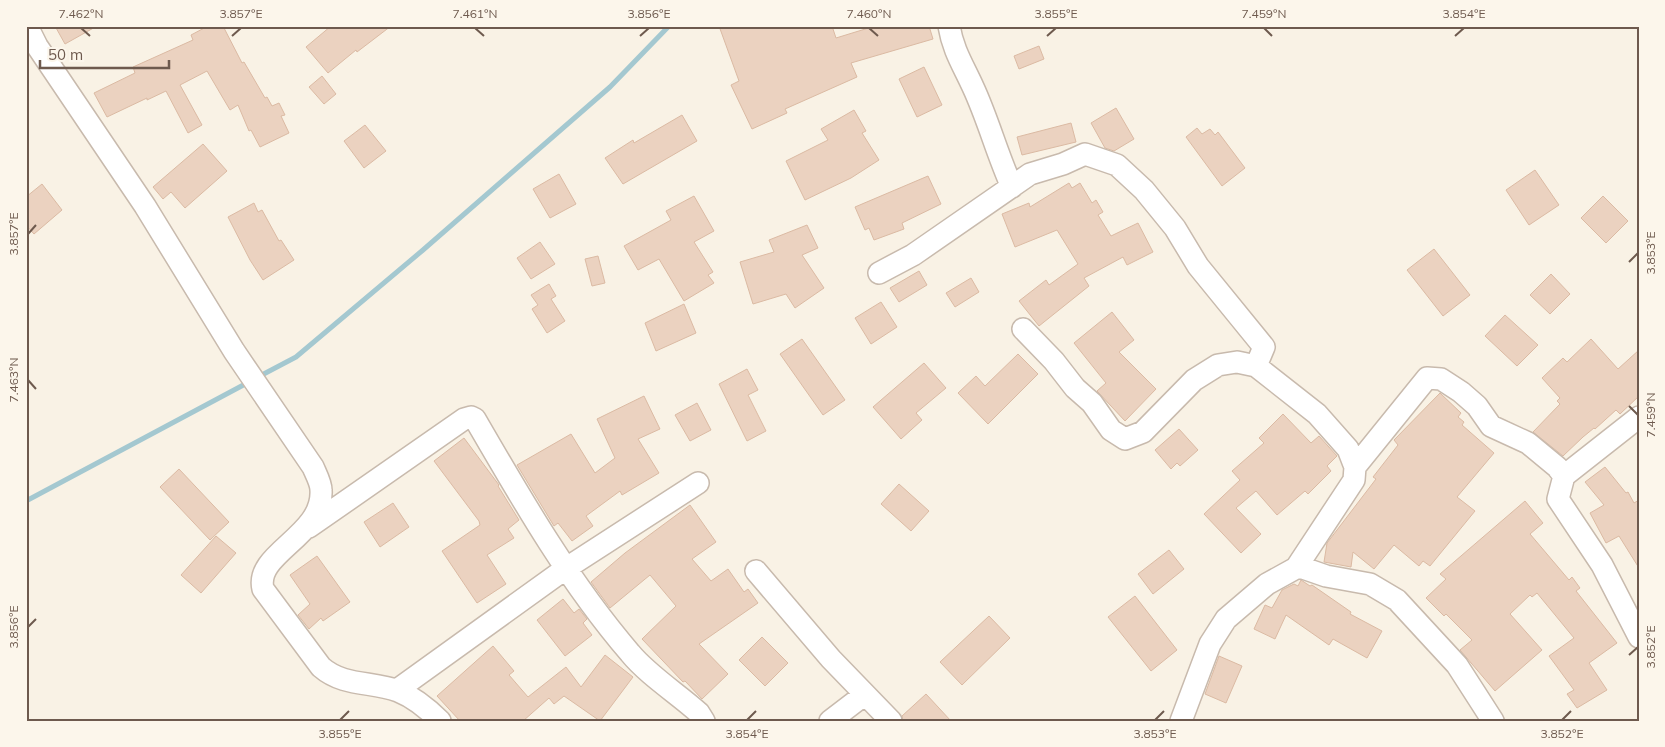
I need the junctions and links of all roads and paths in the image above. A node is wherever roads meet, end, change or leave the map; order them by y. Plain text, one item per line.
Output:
1 (27, 26) edge
2 (949, 26) edge
3 (1012, 188) junction
4 (879, 273) dead end
5 (1023, 329) dead end
6 (1256, 366) junction
7 (1639, 417) edge
8 (1355, 467) junction
9 (1564, 476) junction
10 (698, 483) dead end
11 (306, 530) junction
12 (1296, 568) junction
13 (565, 569) junction
14 (756, 571) dead end
15 (1639, 637) edge
16 (397, 690) junction
17 (864, 695) junction
18 (440, 721) edge
19 (704, 721) edge
20 (830, 721) edge
21 (891, 721) edge
22 (1181, 721) edge
23 (1492, 721) edge

1 - 11 street
2 - 3 street
3 - 4 street
3 - 6 street
5 - 6 street
6 - 8 street
7 - 9 street
8 - 9 street
8 - 12 street
9 - 15 street
10 - 13 street
11 - 13 street
11 - 16 street
12 - 22 street
12 - 23 street
13 - 16 street
13 - 19 street
14 - 17 street
16 - 18 street
17 - 20 street
17 - 21 street

